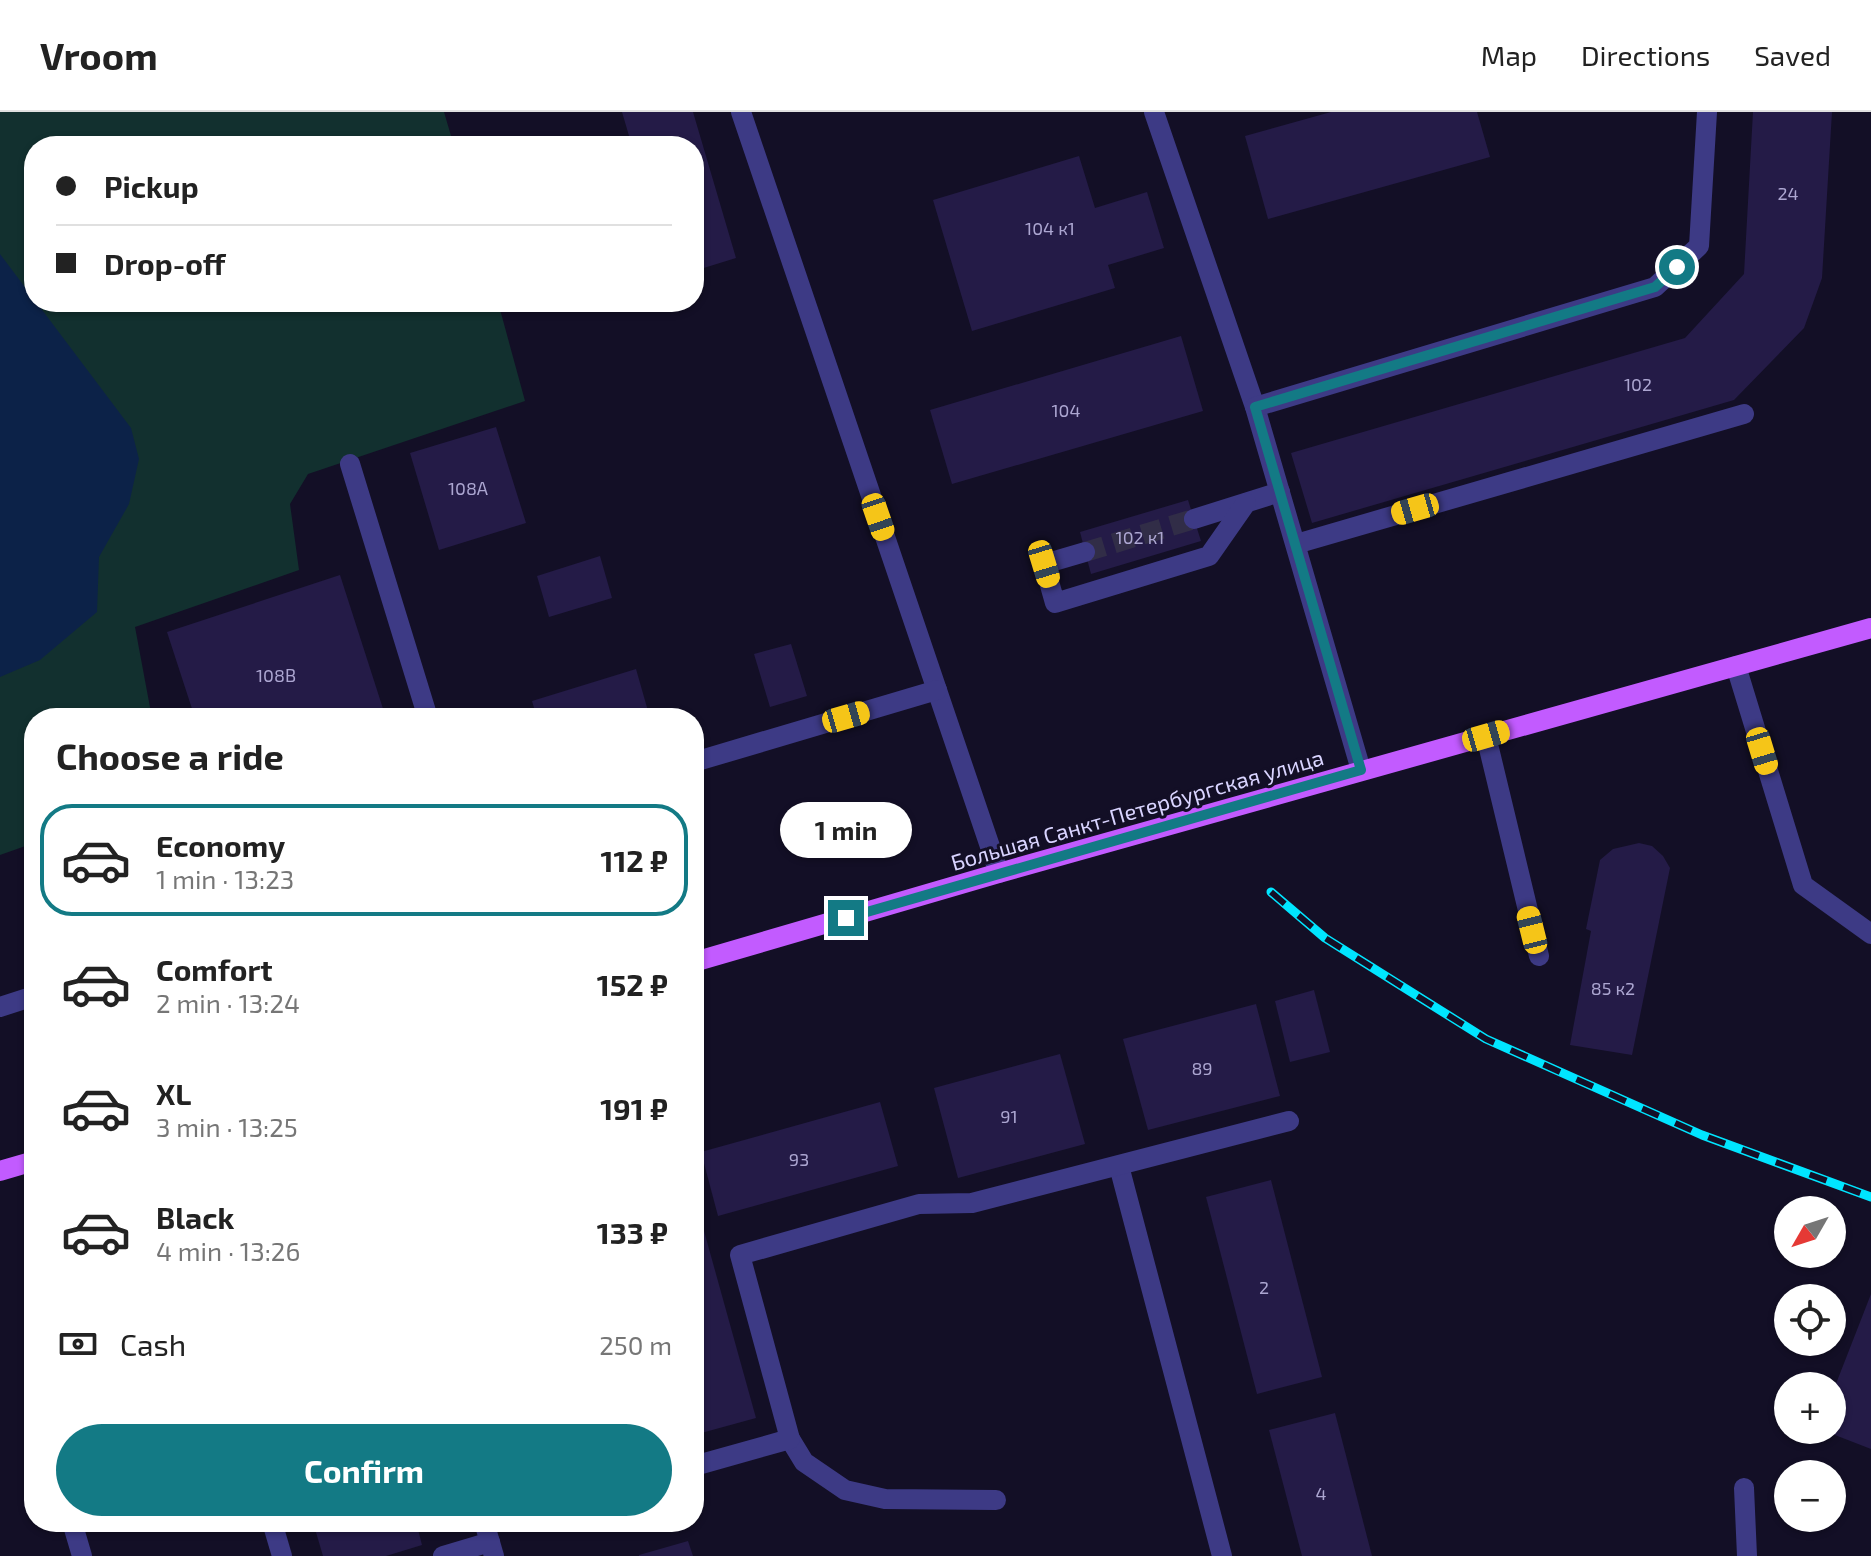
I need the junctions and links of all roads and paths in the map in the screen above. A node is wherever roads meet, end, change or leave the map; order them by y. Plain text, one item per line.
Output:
1 (741, 112) edge
2 (1154, 112) edge
3 (1707, 112) edge
4 (1255, 407) junction
5 (1744, 414) dead end
6 (350, 464) dead end
7 (1280, 492) junction
8 (1246, 503) junction
9 (1194, 519) tunnel mouth
10 (1296, 544) junction
11 (1085, 552) tunnel mouth
12 (1871, 628) edge
13 (1736, 666) junction
14 (937, 690) junction
15 (425, 708) edge
16 (1486, 736) junction
17 (704, 759) edge
18 (1361, 770) junction
19 (999, 873) junction
20 (1871, 934) edge
21 (1539, 956) dead end
22 (704, 959) edge
23 (24, 999) edge
24 (0, 1007) edge
25 (1289, 1121) dead end
26 (24, 1164) edge
27 (1119, 1166) junction
28 (0, 1171) edge
29 (790, 1439) junction
30 (704, 1463) edge
31 (1744, 1488) dead end
32 (996, 1500) dead end
33 (75, 1532) edge
34 (275, 1532) edge
35 (489, 1533) edge
36 (82, 1556) edge
37 (282, 1556) edge
38 (443, 1556) edge
39 (1222, 1556) edge
40 (1747, 1556) edge

1 - 14 lane
2 - 4 lane
3 - 4 lane
4 - 7 lane
5 - 10 lane
6 - 15 lane
7 - 8 lane
7 - 10 lane
8 - 9 lane
8 - 11 lane
10 - 18 lane
12 - 13 main road, Большая Санкт-Петербургская улица
13 - 16 main road, Большая Санкт-Петербургская улица
13 - 20 lane
14 - 17 lane
14 - 19 lane
16 - 18 main road, Большая Санкт-Петербургская улица
16 - 21 lane
18 - 19 main road, Большая Санкт-Петербургская улица
19 - 22 main road, Большая Санкт-Петербургская улица
23 - 24 lane
25 - 27 lane
26 - 28 main road
27 - 29 lane
27 - 39 lane
29 - 30 lane
29 - 32 lane
31 - 40 lane
33 - 36 lane
34 - 37 lane
35 - 38 lane

